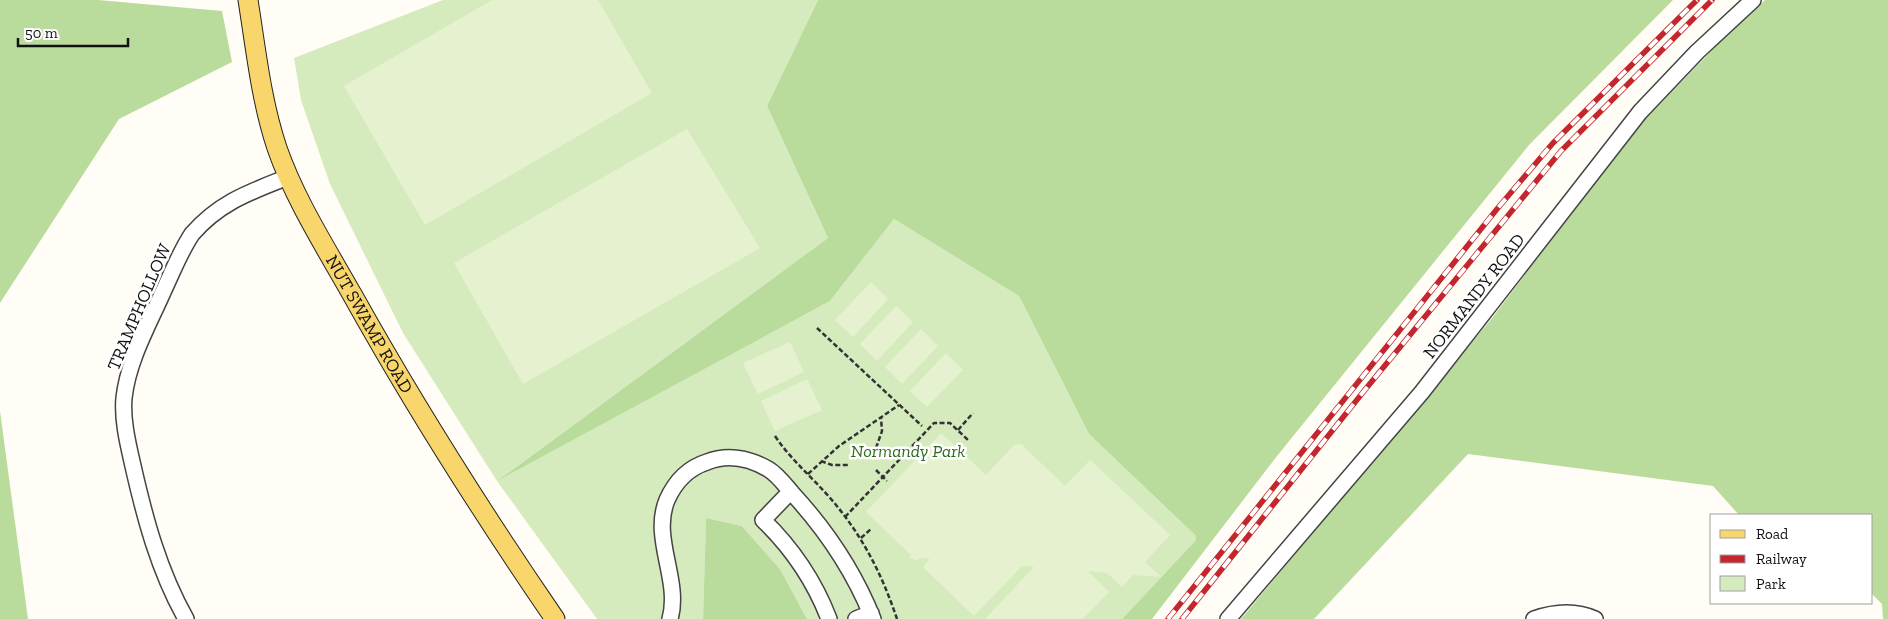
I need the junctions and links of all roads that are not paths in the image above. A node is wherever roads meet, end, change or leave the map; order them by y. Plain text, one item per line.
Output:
1 (248, 0) edge
2 (1753, 0) edge
3 (288, 176) junction
4 (790, 492) junction
5 (872, 616) edge
6 (186, 619) edge
7 (555, 619) edge
8 (670, 619) edge
9 (829, 619) edge
10 (856, 619) edge
11 (1228, 619) edge
12 (1534, 619) edge
13 (1595, 619) edge

1 - 3 main road, NUT SWAMP ROAD
2 - 11 street, NORMANDY ROAD
3 - 6 street, TRAMPHOLLOW
3 - 7 main road, NUT SWAMP ROAD
4 - 5 street
4 - 8 street
4 - 9 street
5 - 10 street
12 - 13 street

